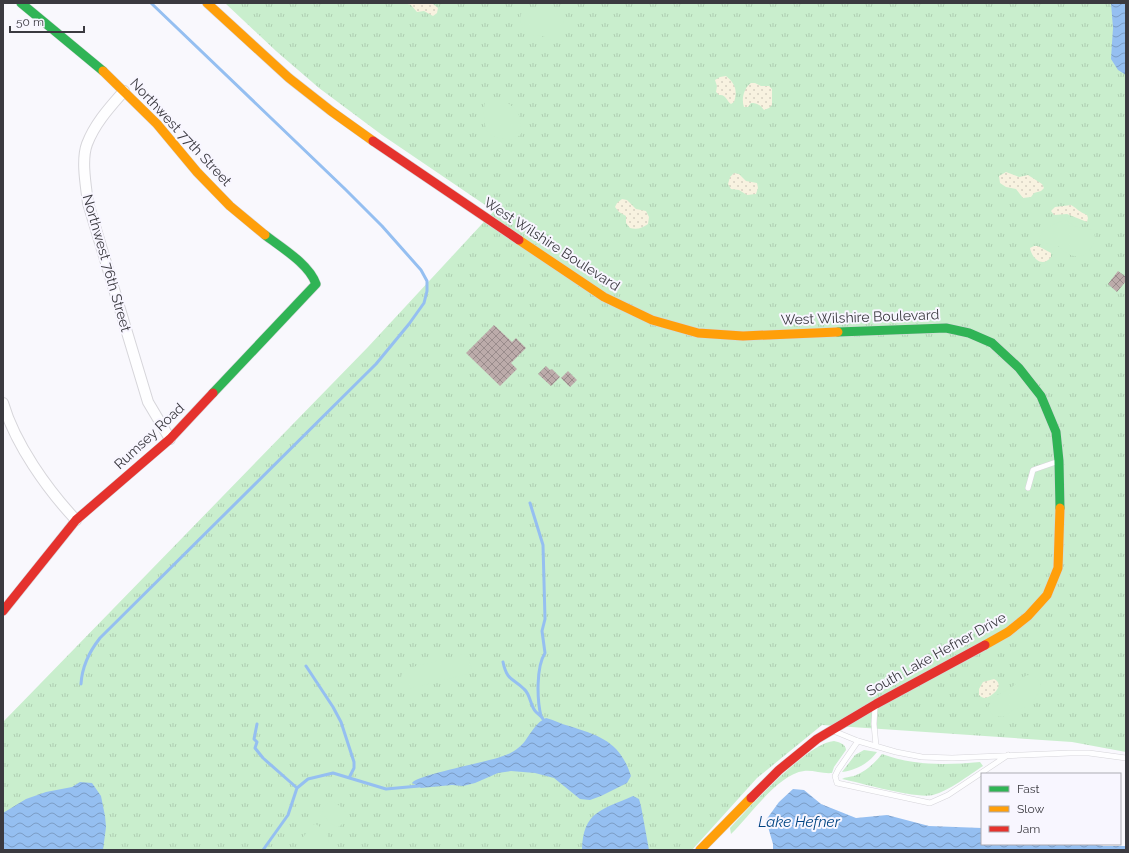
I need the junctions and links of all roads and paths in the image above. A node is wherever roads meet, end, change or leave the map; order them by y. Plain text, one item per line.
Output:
1 (21, 3) edge
2 (207, 3) edge
3 (124, 91) junction
4 (316, 284) joint
5 (992, 343) joint
6 (3, 403) edge
7 (170, 439) junction
8 (1059, 461) junction
9 (1028, 488) dead end
10 (76, 520) junction
11 (3, 611) edge
12 (876, 704) junction
13 (831, 730) junction
14 (858, 741) junction
15 (876, 746) junction
16 (1009, 754) junction
17 (1126, 758) edge
18 (700, 850) edge

1 - 3 street, Northwest 77th Street
2 - 5 street, West Wilshire Boulevard
3 - 4 street, Northwest 77th Street
3 - 7 street, Northwest 76th Street
4 - 7 street, Rumsey Road
5 - 8 street, South Lake Hefner Drive
6 - 10 street
7 - 10 street, Rumsey Road
8 - 9 lane
8 - 12 street, South Lake Hefner Drive
10 - 11 street, Rumsey Road
12 - 13 street, South Lake Hefner Drive
12 - 15 lane
13 - 14 lane
13 - 18 street, South Lake Hefner Drive
14 - 15 lane
14 - 16 lane
15 - 16 lane
16 - 17 lane

